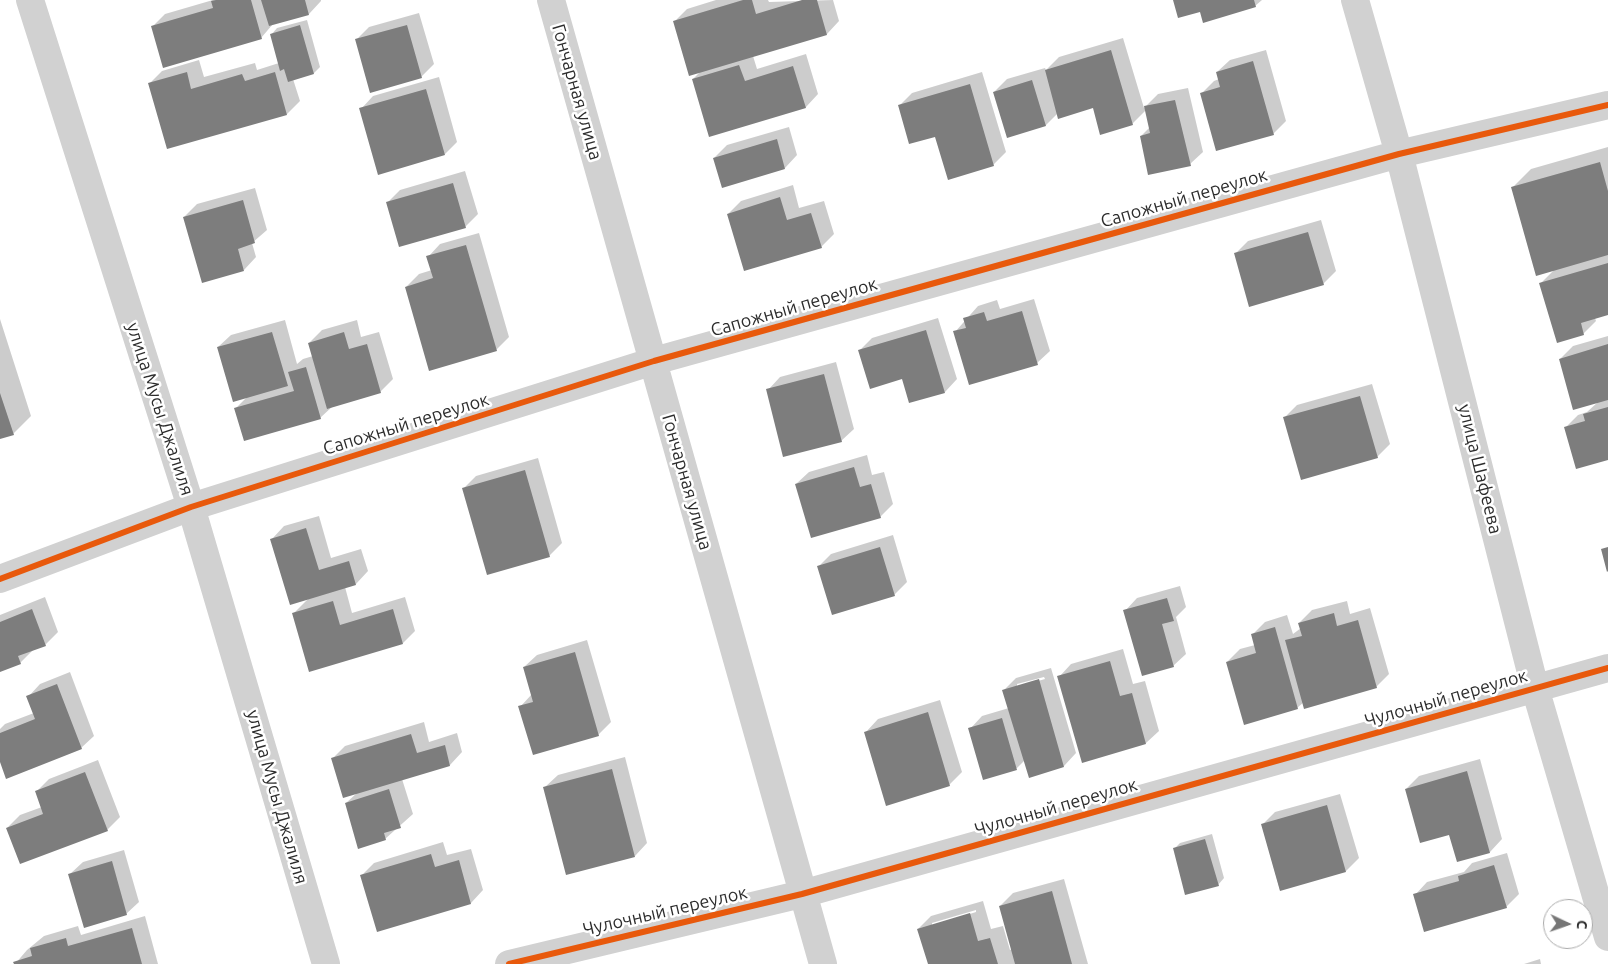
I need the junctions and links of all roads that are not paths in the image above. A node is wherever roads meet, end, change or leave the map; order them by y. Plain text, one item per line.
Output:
1 (30, 0) edge
2 (551, 0) edge
3 (1355, 0) edge
4 (1608, 105) edge
5 (1399, 154) junction
6 (654, 362) junction
7 (191, 507) junction
8 (0, 579) edge
9 (1608, 668) edge
10 (1535, 688) junction
11 (802, 894) junction
12 (1608, 937) edge
13 (326, 964) edge
14 (509, 964) edge
15 (823, 964) edge

1 - 7 street, улица Мусы Джалиля
2 - 6 street, Гончарная улица
3 - 5 street, улица Шафеева
4 - 5 street, Сапожный переулок
5 - 6 street, Сапожный переулок
5 - 10 street, улица Шафеева
6 - 7 street, Сапожный переулок
6 - 11 street, Гончарная улица
7 - 8 street, Сапожный переулок
7 - 13 street, улица Мусы Джалиля
9 - 10 street, Чулочный переулок
10 - 11 street, Чулочный переулок
10 - 12 street, улица Шафеева
11 - 14 street, Чулочный переулок
11 - 15 street, Гончарная улица

